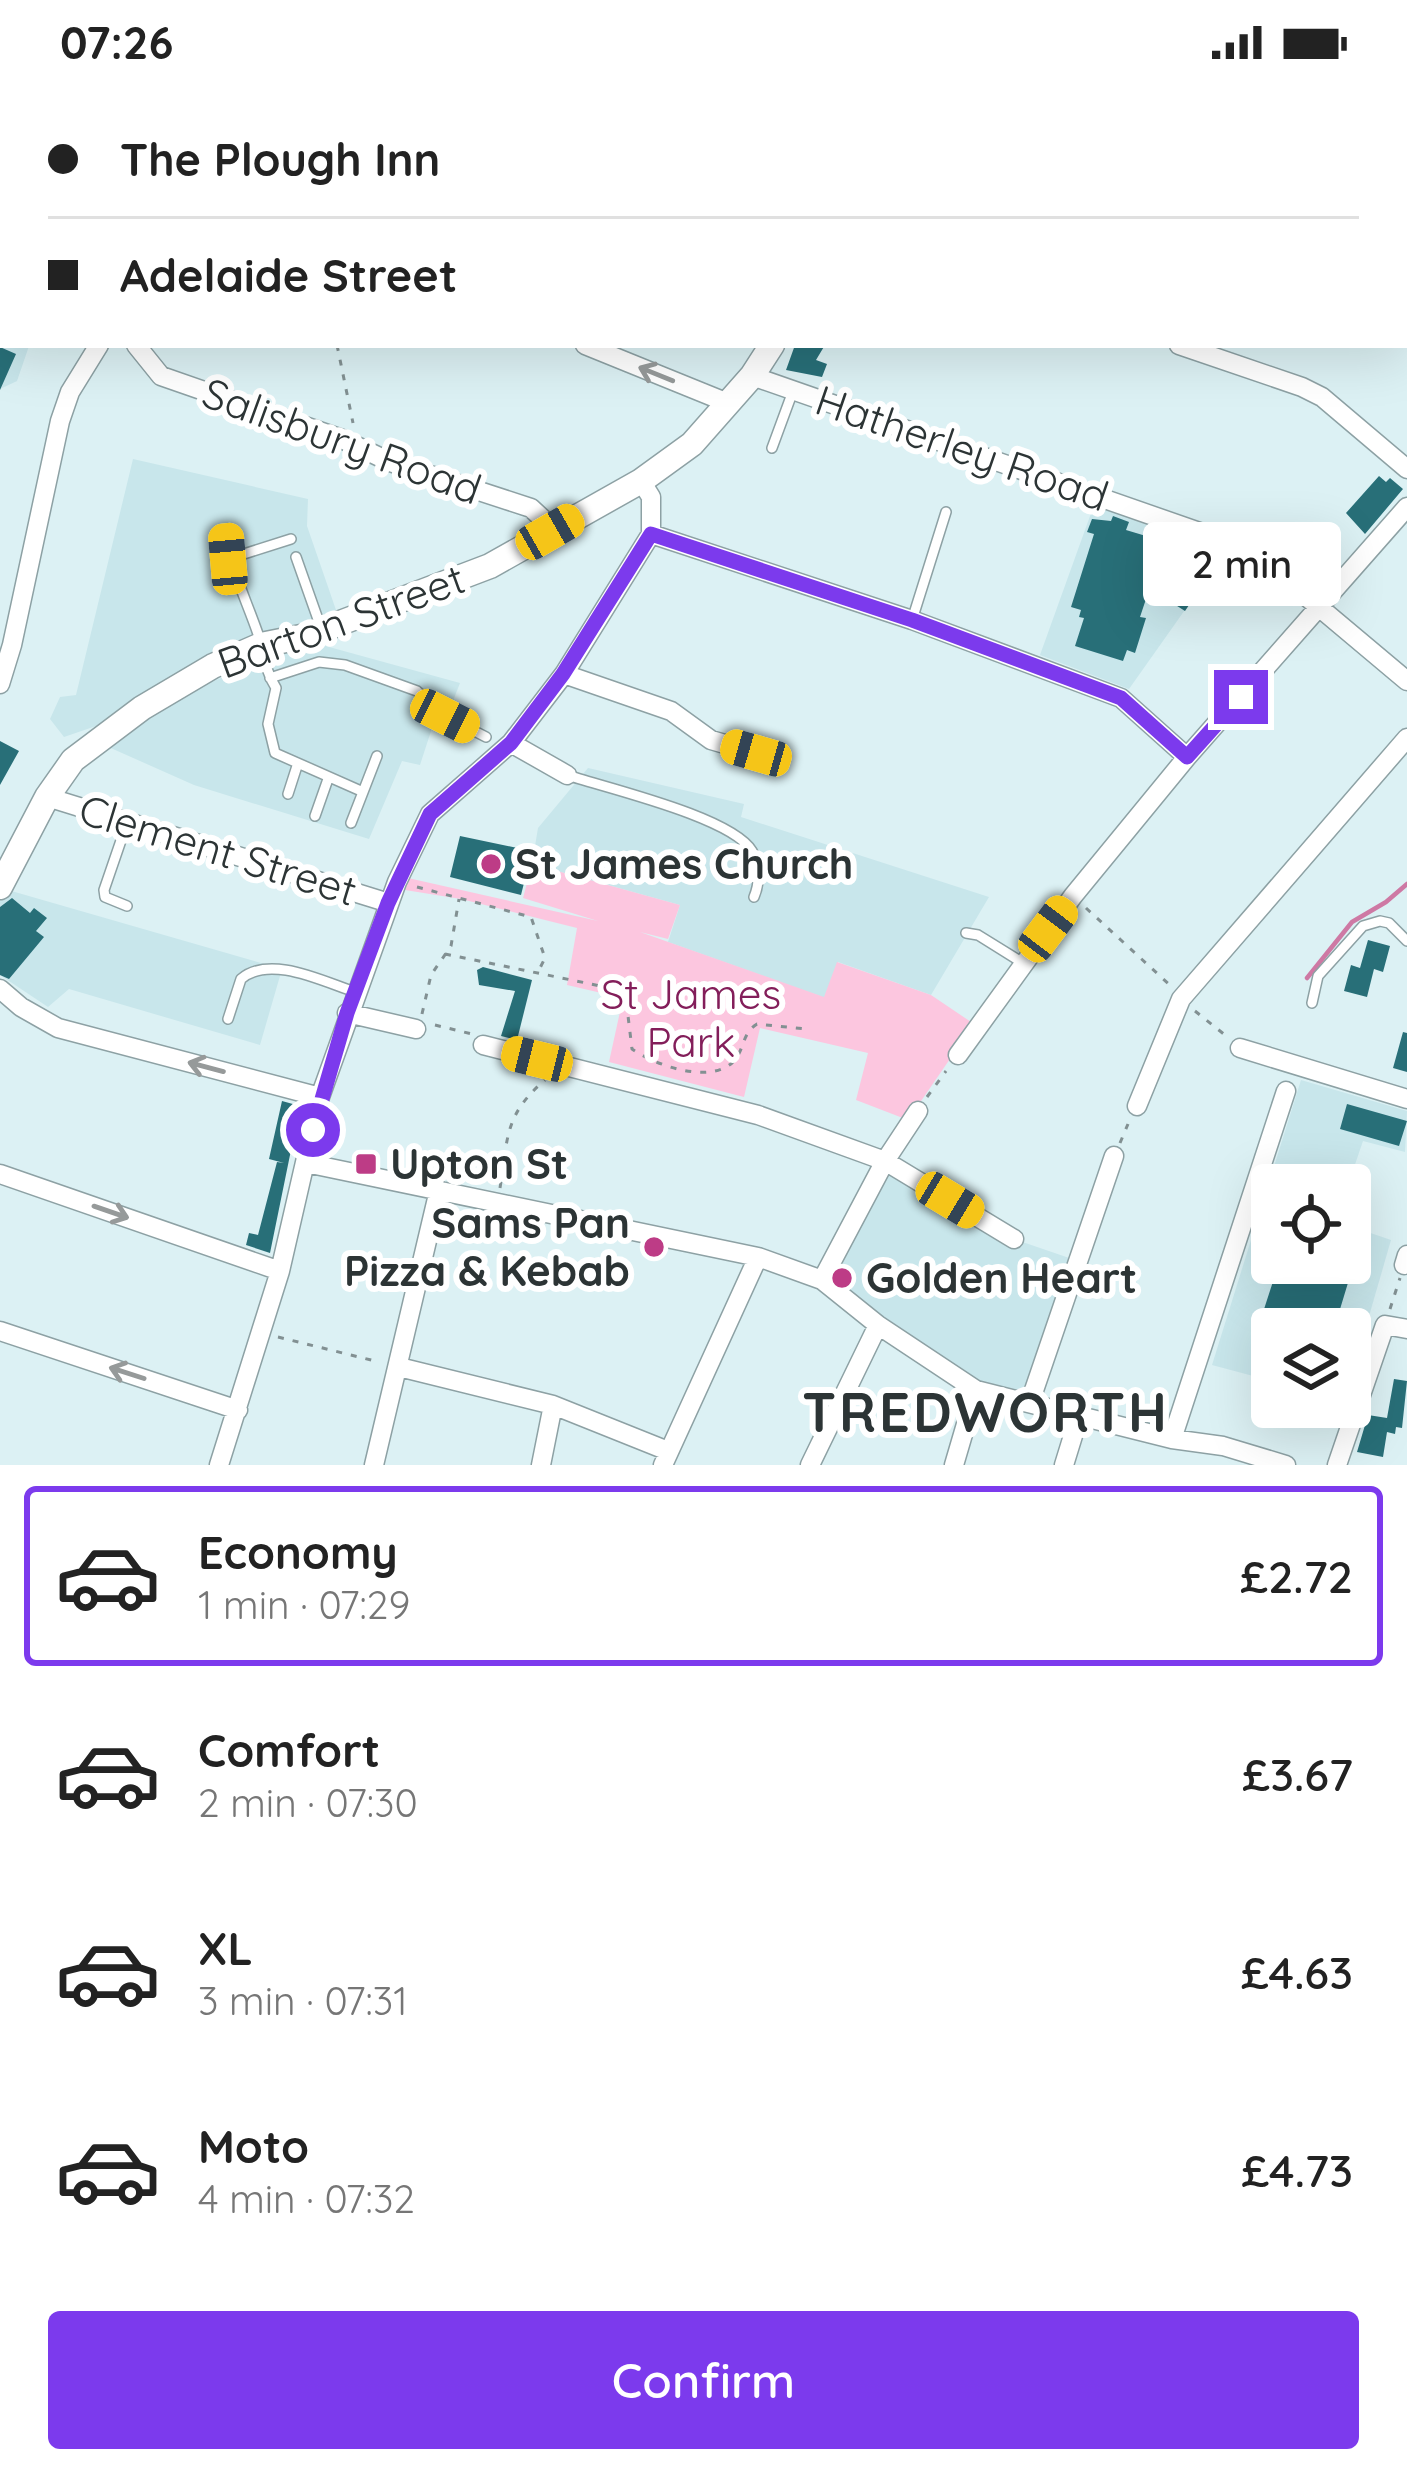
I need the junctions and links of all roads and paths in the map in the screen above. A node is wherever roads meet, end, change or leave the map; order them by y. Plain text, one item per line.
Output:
1 (90, 348) edge
2 (138, 348) edge
3 (338, 348) edge
4 (591, 348) edge
5 (770, 348) edge
6 (1188, 348) edge
7 (752, 376) junction
8 (794, 391) junction
9 (728, 403) junction
10 (342, 439) junction
11 (772, 448) dead end
12 (1407, 470) edge
13 (640, 481) junction
14 (1407, 507) edge
15 (946, 512) dead end
16 (226, 531) dead end
17 (550, 532) junction
18 (651, 534) junction
19 (291, 539) dead end
20 (296, 557) dead end
21 (228, 559) junction
22 (1322, 607) junction
23 (912, 620) junction
24 (322, 630) junction
25 (6, 643) edge
26 (261, 645) junction
27 (563, 674) junction
28 (270, 678) junction
29 (1407, 681) edge
30 (0, 684) edge
31 (486, 736) dead end
32 (1407, 737) edge
33 (511, 743) junction
34 (756, 753) dead end
35 (377, 756) dead end
36 (1187, 757) junction
37 (297, 766) junction
38 (567, 775) joint
39 (328, 779) junction
40 (362, 791) junction
41 (288, 794) dead end
42 (47, 797) junction
43 (316, 816) dead end
44 (127, 823) junction
45 (350, 823) dead end
46 (398, 882) junction
47 (0, 887) edge
48 (1072, 896) junction
49 (459, 897) junction
50 (754, 897) dead end
51 (388, 903) junction
52 (127, 906) dead end
53 (966, 933) dead end
54 (1407, 941) edge
55 (445, 954) junction
56 (1023, 963) junction
57 (538, 972) junction
58 (0, 989) edge
59 (355, 992) junction
60 (1181, 999) junction
61 (1312, 1004) dead end
62 (347, 1013) junction
63 (228, 1019) dead end
64 (419, 1025) junction
65 (806, 1029) dead end
66 (483, 1045) joint
67 (1240, 1048) joint
68 (958, 1055) joint
69 (537, 1059) junction
70 (1286, 1091) dead end
71 (320, 1097) junction
72 (1407, 1099) edge
73 (1136, 1106) joint
74 (918, 1111) joint
75 (1114, 1156) joint
76 (885, 1161) junction
77 (306, 1162) junction
78 (0, 1174) edge
79 (439, 1190) junction
80 (498, 1202) junction
81 (1014, 1239) dead end
82 (758, 1257) junction
83 (1406, 1260) edge
84 (280, 1271) junction
85 (821, 1280) junction
86 (878, 1325) junction
87 (1385, 1325) junction
88 (1407, 1329) edge
89 (0, 1331) edge
90 (261, 1333) junction
91 (398, 1367) junction
92 (976, 1390) junction
93 (1030, 1402) junction
94 (553, 1405) junction
95 (238, 1410) junction
96 (1080, 1413) junction
97 (1172, 1439) junction
98 (1221, 1456) edge
99 (666, 1458) edge
100 (219, 1465) edge
101 (374, 1465) edge
102 (541, 1465) edge
103 (810, 1465) edge
104 (954, 1465) edge
105 (1064, 1465) edge
106 (1286, 1465) edge
107 (1337, 1465) edge

1 - 25 street
2 - 10 street, Salisbury Road
3 - 10 path
9 -> 4 street
5 - 7 main road, Barton Street
6 - 12 street
7 - 8 street, Hatherley Road
7 - 9 main road, Barton Street
8 - 11 lane
8 - 22 street, Hatherley Road
9 - 13 main road, Barton Street
10 - 17 street, Salisbury Road
13 - 17 main road, Barton Street
13 - 18 street
14 - 22 street
15 - 23 lane
16 - 21 lane
17 - 24 main road, Barton Street
18 - 23 street
18 - 27 street
19 - 21 lane
20 - 24 lane
21 - 26 lane
22 - 29 street, Hatherley Road
22 - 36 street
23 - 36 street
24 - 26 main road, Barton Street
25 - 30 street
26 - 28 lane
26 - 42 main road, Barton Street
27 - 33 street
27 - 34 street
28 - 31 lane
28 - 37 lane
32 - 60 street
33 - 38 street
33 - 46 street
35 - 40 lane
36 - 48 street
37 - 39 lane
37 - 41 lane
38 - 50 lane
39 - 40 lane
39 - 43 lane
40 - 45 lane
42 - 44 street, Clement Street
42 - 47 main road, Barton Street
44 - 51 street, Clement Street
44 - 52 lane
46 - 49 path
46 - 51 street
48 - 56 street
48 - 60 path
49 - 55 path
49 - 57 path
51 - 59 street
53 - 56 lane
54 - 61 lane
55 - 57 path
55 - 64 path
56 - 68 street
57 - 65 path
71 -> 58 street
59 - 62 street
59 - 63 lane
60 - 67 path
60 - 73 street
62 - 64 street
62 - 71 street
64 - 66 path
66 - 69 street
67 - 72 street
68 - 74 path
69 - 76 street
69 - 80 path
70 - 97 street
71 - 77 street
73 - 75 path
74 - 76 street
75 - 93 street
76 - 81 street
76 - 85 street
77 - 79 street
77 - 84 street
78 -> 84 street
79 - 80 street
79 - 91 street
80 - 82 street
82 - 85 street
82 - 99 street
83 - 87 path
84 - 90 street
85 - 86 street
86 - 92 street
86 - 103 street
87 - 88 street
87 - 107 street
95 -> 89 street
90 - 91 path
90 - 95 street
91 - 94 street
91 - 101 street
92 - 93 street
92 - 104 street
93 - 96 street
94 - 99 street
94 - 102 street
95 - 100 street
96 - 97 street
96 - 105 street
97 - 98 street
98 - 106 street

